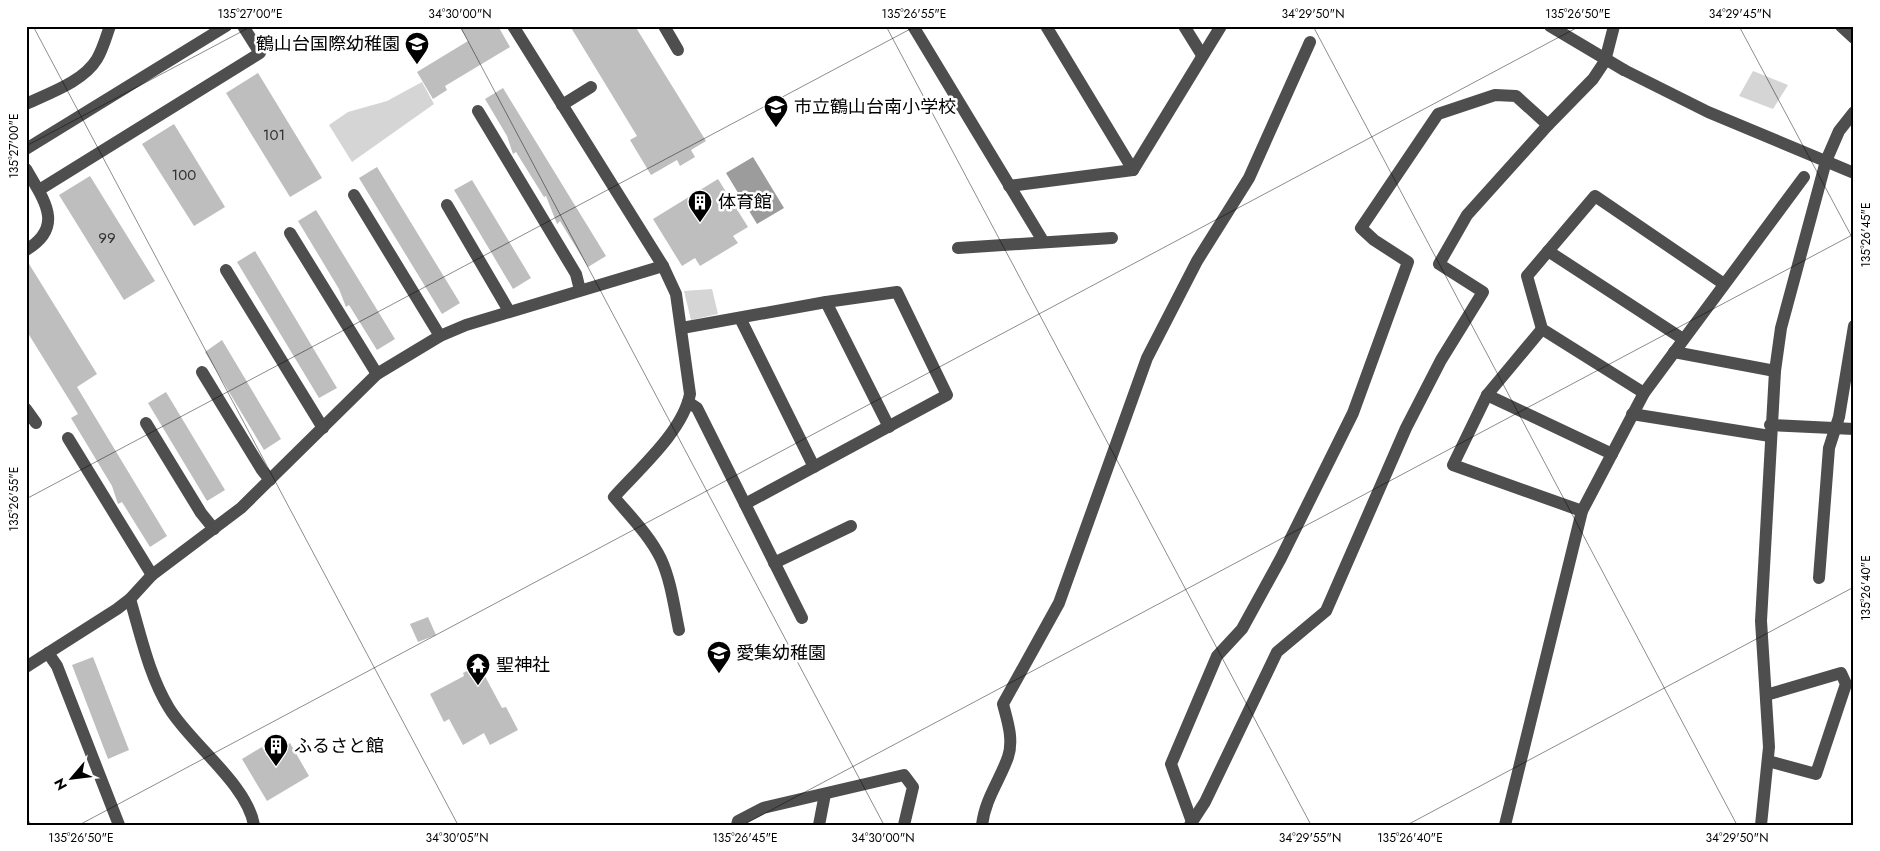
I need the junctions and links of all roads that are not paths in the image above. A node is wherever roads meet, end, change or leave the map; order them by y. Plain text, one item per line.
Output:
1 (110, 26) edge
2 (226, 26) edge
3 (243, 26) edge
4 (513, 26) edge
5 (664, 26) edge
6 (913, 26) edge
7 (1046, 26) edge
8 (1184, 26) edge
9 (1221, 26) edge
10 (1550, 26) edge
11 (1614, 26) edge
12 (1841, 26) edge
13 (1854, 38) edge
14 (1310, 42) dead end
15 (678, 50) dead end
16 (1202, 55) junction
17 (591, 87) dead end
18 (26, 104) edge
19 (562, 105) junction
20 (478, 111) dead end
21 (1854, 112) edge
22 (1548, 125) junction
23 (26, 149) edge
24 (1826, 161) junction
25 (26, 169) edge
26 (1133, 170) junction
27 (1854, 173) edge
28 (1804, 177) dead end
29 (1009, 186) junction
30 (39, 190) junction
31 (354, 195) dead end
32 (448, 205) dead end
33 (290, 233) dead end
34 (1112, 238) dead end
35 (1043, 241) junction
36 (958, 248) dead end
37 (26, 250) edge
38 (1548, 251) junction
39 (662, 266) junction
40 (226, 270) dead end
41 (1724, 284) junction
42 (580, 290) junction
43 (826, 302) junction
44 (509, 311) junction
45 (740, 318) junction
46 (1854, 326) edge
47 (682, 328) junction
48 (1542, 329) junction
49 (440, 336) junction
50 (1683, 339) junction
51 (1674, 352) junction
52 (1775, 371) junction
53 (202, 372) dead end
54 (377, 374) junction
55 (1644, 393) junction
56 (1487, 395) junction
57 (688, 402) junction
58 (26, 408) edge
59 (1632, 414) junction
60 (36, 423) dead end
61 (146, 423) dead end
62 (889, 427) junction
63 (324, 428) junction
64 (1836, 428) junction
65 (1854, 429) edge
66 (1770, 430) junction
67 (68, 438) dead end
68 (1612, 454) junction
69 (814, 467) junction
70 (270, 480) junction
71 (745, 504) junction
72 (1582, 511) junction
73 (851, 526) dead end
74 (214, 528) junction
75 (774, 563) junction
76 (152, 574) junction
77 (1819, 578) dead end
78 (130, 599) junction
79 (802, 618) dead end
80 (679, 630) dead end
81 (48, 653) junction
82 (26, 667) edge
83 (1766, 695) junction
84 (1768, 761) junction
85 (825, 794) junction
86 (1191, 823) edge
87 (119, 825) edge
88 (254, 825) edge
89 (737, 825) edge
90 (819, 825) edge
91 (904, 825) edge
92 (982, 825) edge
93 (1505, 825) edge
94 (1761, 825) edge

1 - 18 street
2 - 23 street
3 - 30 street
4 - 19 street
5 - 15 street
6 - 29 street
7 - 26 street
8 - 16 street
9 - 16 street
10 - 24 street, bridge
11 - 22 street
12 - 13 street
14 - 92 street
16 - 26 street
17 - 19 street
19 - 39 street
20 - 42 street
21 - 24 street
22 - 86 street
22 - 86 street
24 - 27 street
24 - 52 street
25 - 30 street
26 - 29 street
28 - 41 street
29 - 35 street
30 - 37 street
31 - 49 street
32 - 44 street
33 - 54 street
34 - 35 street
35 - 36 street
38 - 41 street
38 - 48 street
38 - 50 street
39 - 42 street
39 - 47 street
40 - 63 street
41 - 50 street
42 - 44 street
43 - 45 street
43 - 62 street
43 - 62 street
44 - 49 street
45 - 47 street
45 - 69 street
46 - 64 street
47 - 57 street
48 - 55 street
48 - 56 street
49 - 54 street
50 - 51 street
51 - 52 street
51 - 55 street
52 - 66 street
53 - 70 street
54 - 63 street
55 - 59 street
56 - 68 street
56 - 72 street
57 - 71 street
57 - 80 street
58 - 60 street
59 - 66 street
59 - 68 street
61 - 74 street
62 - 69 street
63 - 70 street
64 - 65 street
64 - 66 street
64 - 77 street
66 - 83 street
67 - 76 street
68 - 72 street
69 - 71 street
70 - 74 street
71 - 75 street
72 - 93 street
73 - 75 street
74 - 76 street
75 - 79 street
76 - 78 street
78 - 81 street
78 - 88 street
81 - 82 street
81 - 87 street
83 - 84 street
83 - 84 street
84 - 94 street
85 - 89 street
85 - 90 street
85 - 91 street

